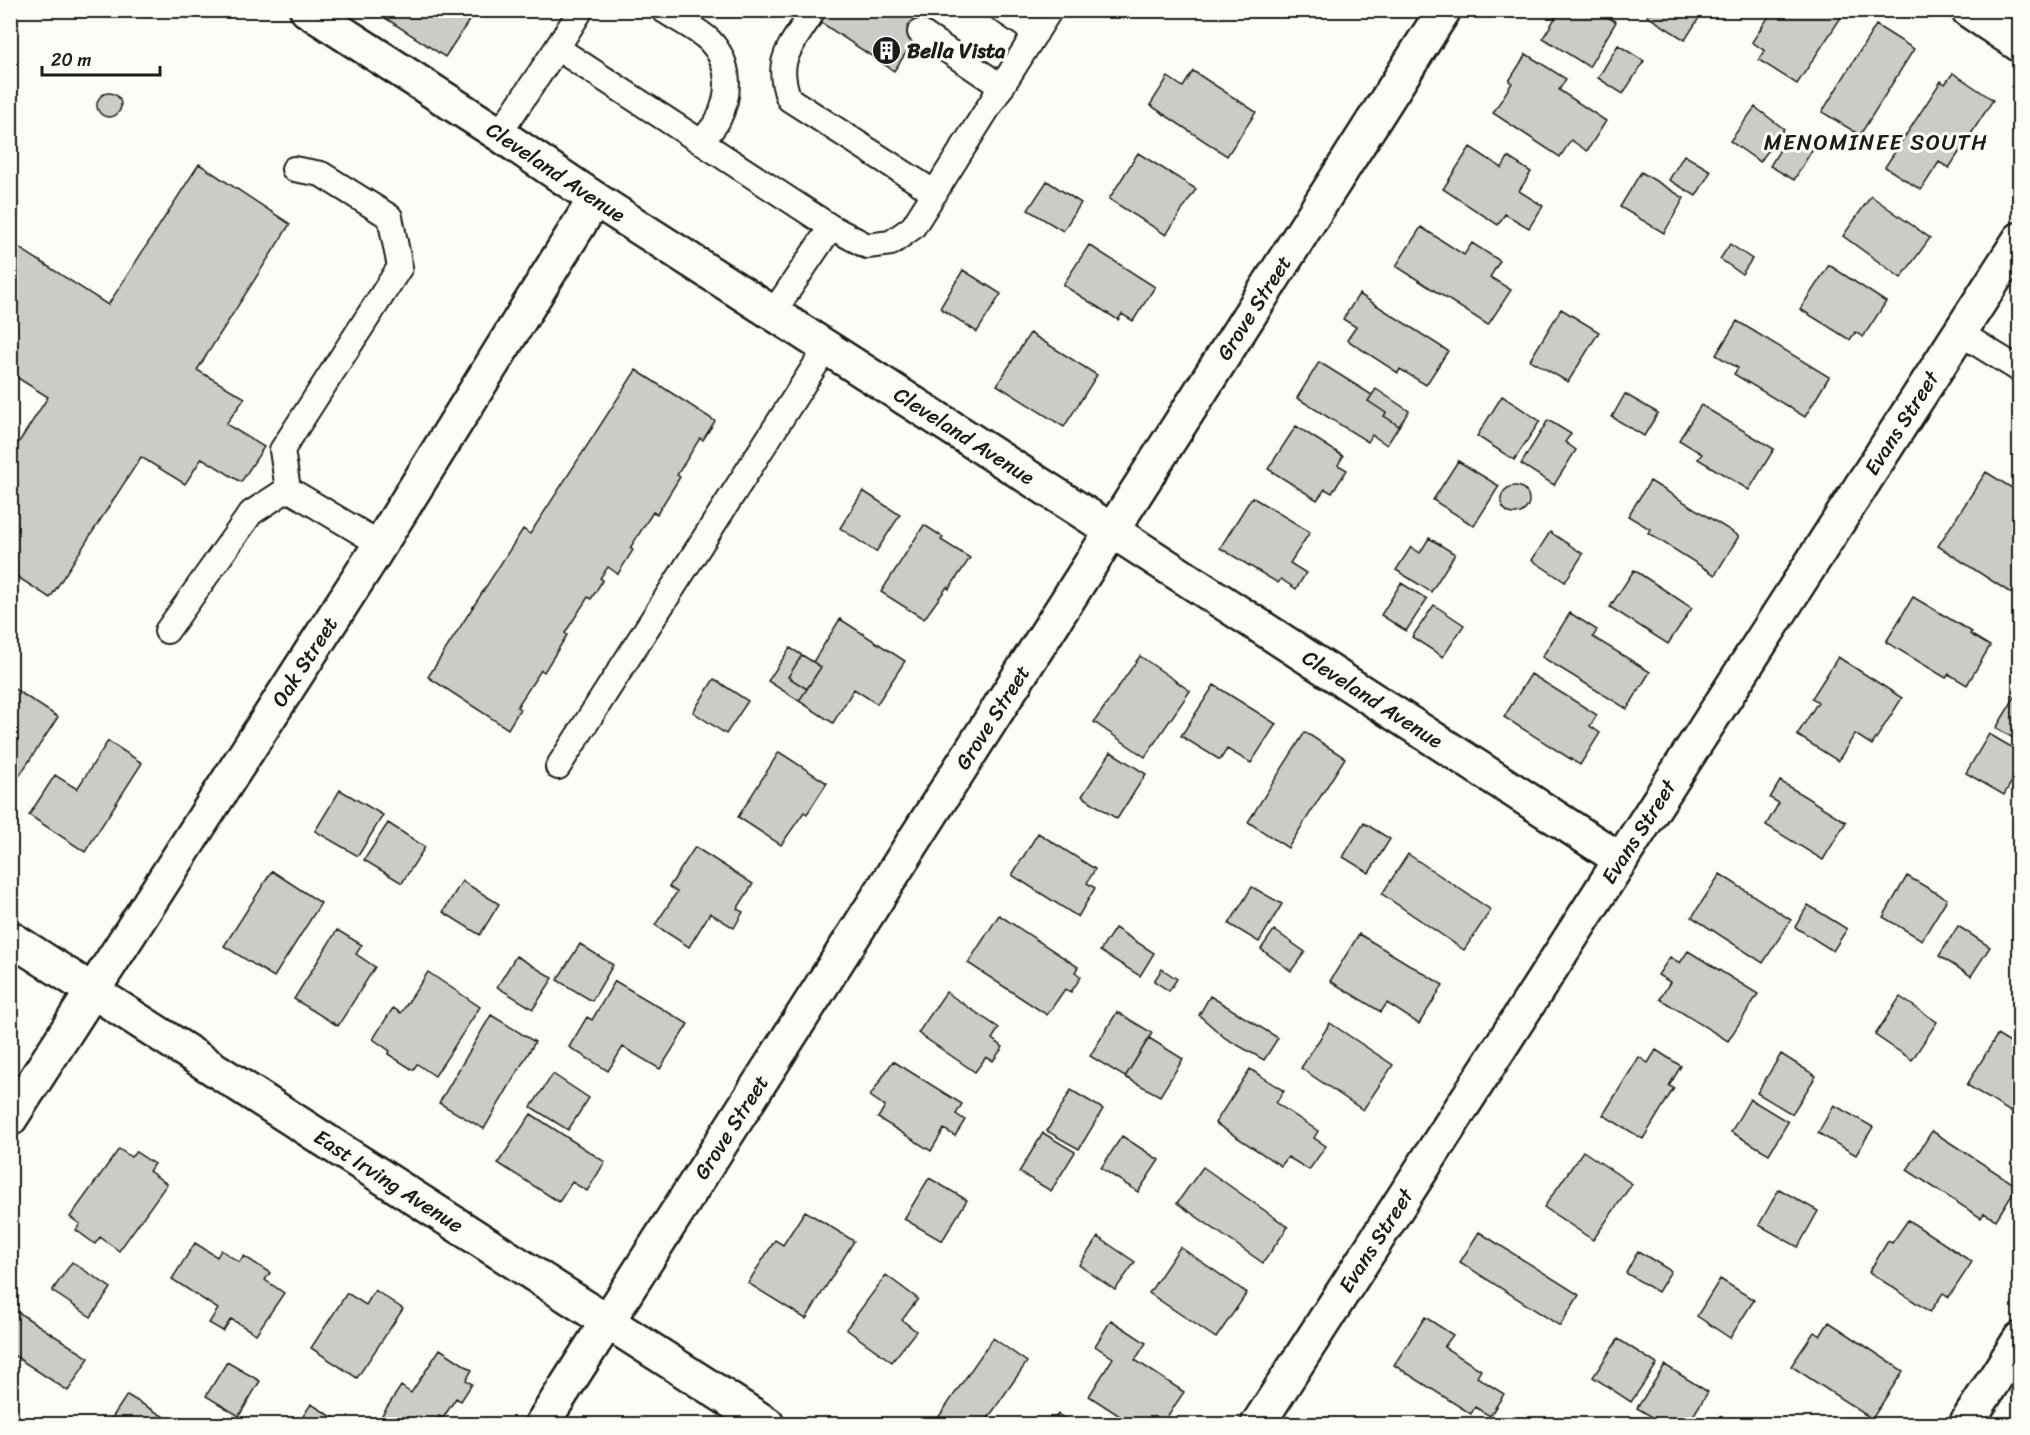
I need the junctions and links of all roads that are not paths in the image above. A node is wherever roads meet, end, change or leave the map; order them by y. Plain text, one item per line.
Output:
1 (307, 10) edge
2 (581, 10) edge
3 (663, 10) edge
4 (1002, 10) edge
5 (1050, 10) edge
6 (1444, 10) edge
7 (1968, 10) edge
8 (810, 16) dead end
9 (920, 32) dead end
10 (1036, 33) junction
11 (2019, 45) edge
12 (557, 48) junction
13 (1002, 87) junction
14 (499, 134) junction
15 (701, 142) junction
16 (294, 169) dead end
17 (935, 193) junction
18 (595, 199) junction
19 (831, 227) junction
20 (2019, 240) edge
21 (772, 313) junction
22 (1960, 333) junction
23 (827, 348) junction
24 (2019, 370) edge
25 (288, 489) junction
26 (1112, 530) junction
27 (380, 544) junction
28 (167, 631) dead end
29 (558, 767) dead end
30 (1621, 860) junction
31 (10, 938) edge
32 (92, 990) junction
33 (10, 1119) edge
34 (608, 1323) junction
35 (2019, 1340) edge
36 (542, 1425) edge
37 (767, 1425) edge
38 (1258, 1425) edge
39 (1966, 1425) edge

1 - 14 street, Cleveland Avenue
2 - 12 lane
3 - 15 lane
4 - 10 lane
5 - 10 lane
6 - 26 street, Grove Street
7 - 11 street
8 - 17 lane
9 - 13 lane
10 - 13 lane
12 - 14 lane
12 - 15 lane
13 - 17 lane
14 - 18 street, Cleveland Avenue
15 - 19 lane
16 - 25 lane
17 - 19 lane
18 - 21 street, Cleveland Avenue
18 - 27 street, Oak Street
19 - 21 lane
20 - 22 street, Evans Street
21 - 23 street, Cleveland Avenue
22 - 24 lane
22 - 30 street, Evans Street
23 - 26 street, Cleveland Avenue
23 - 29 lane
25 - 27 lane
25 - 28 lane
26 - 30 street, Cleveland Avenue
26 - 34 street, Grove Street
27 - 32 street, Oak Street
30 - 38 street, Evans Street
31 - 32 street, East Irving Avenue
32 - 33 street, Oak Street
32 - 34 street, East Irving Avenue
34 - 36 street, Grove Street
34 - 37 street, East Irving Avenue
35 - 39 street

